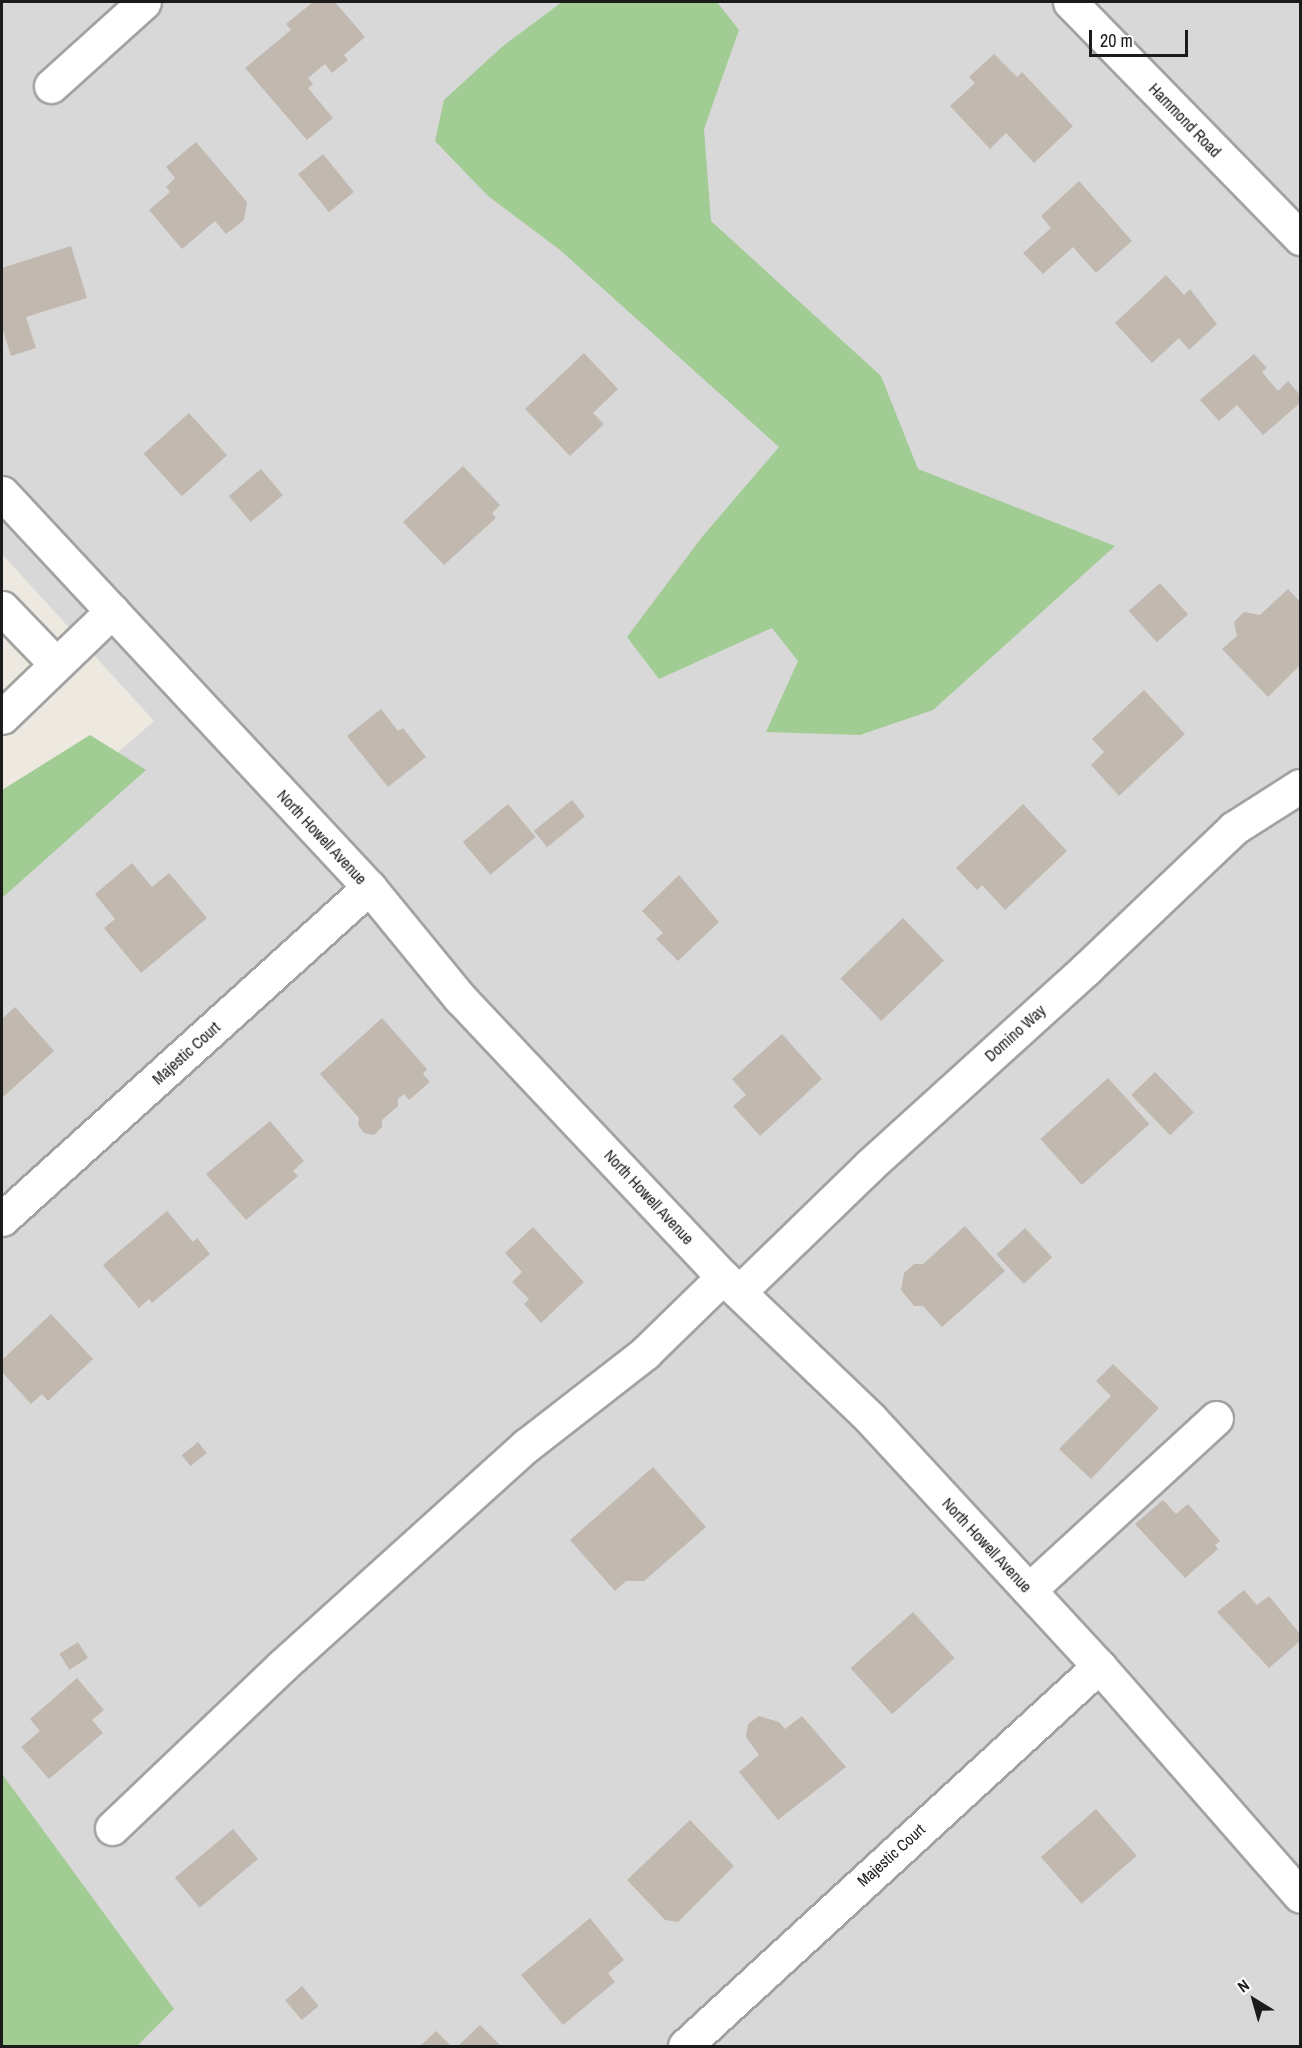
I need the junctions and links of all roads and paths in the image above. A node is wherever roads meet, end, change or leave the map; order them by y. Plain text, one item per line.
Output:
1 (144, 2) edge
2 (1070, 2) edge
3 (51, 86) dead end
4 (1300, 238) edge
5 (2, 493) edge
6 (2, 608) edge
7 (112, 611) junction
8 (56, 664) junction
9 (2, 717) edge
10 (1300, 786) edge
11 (369, 887) junction
12 (2, 1219) edge
13 (731, 1285) junction
14 (1216, 1418) dead end
15 (1029, 1590) junction
16 (1099, 1666) junction
17 (112, 1828) dead end
18 (1300, 1896) edge
19 (685, 2046) edge

1 - 3 street
2 - 4 street, Hammond Road
5 - 7 street, North Howell Avenue
6 - 8 street
7 - 8 street
7 - 11 street, North Howell Avenue
8 - 9 street
10 - 13 street, Domino Way
11 - 12 street, Majestic Court
11 - 13 street, North Howell Avenue
13 - 15 street, North Howell Avenue
13 - 17 street, Domino Way
14 - 15 street
15 - 16 street, North Howell Avenue
16 - 18 street, North Howell Avenue
16 - 19 street, Majestic Court

